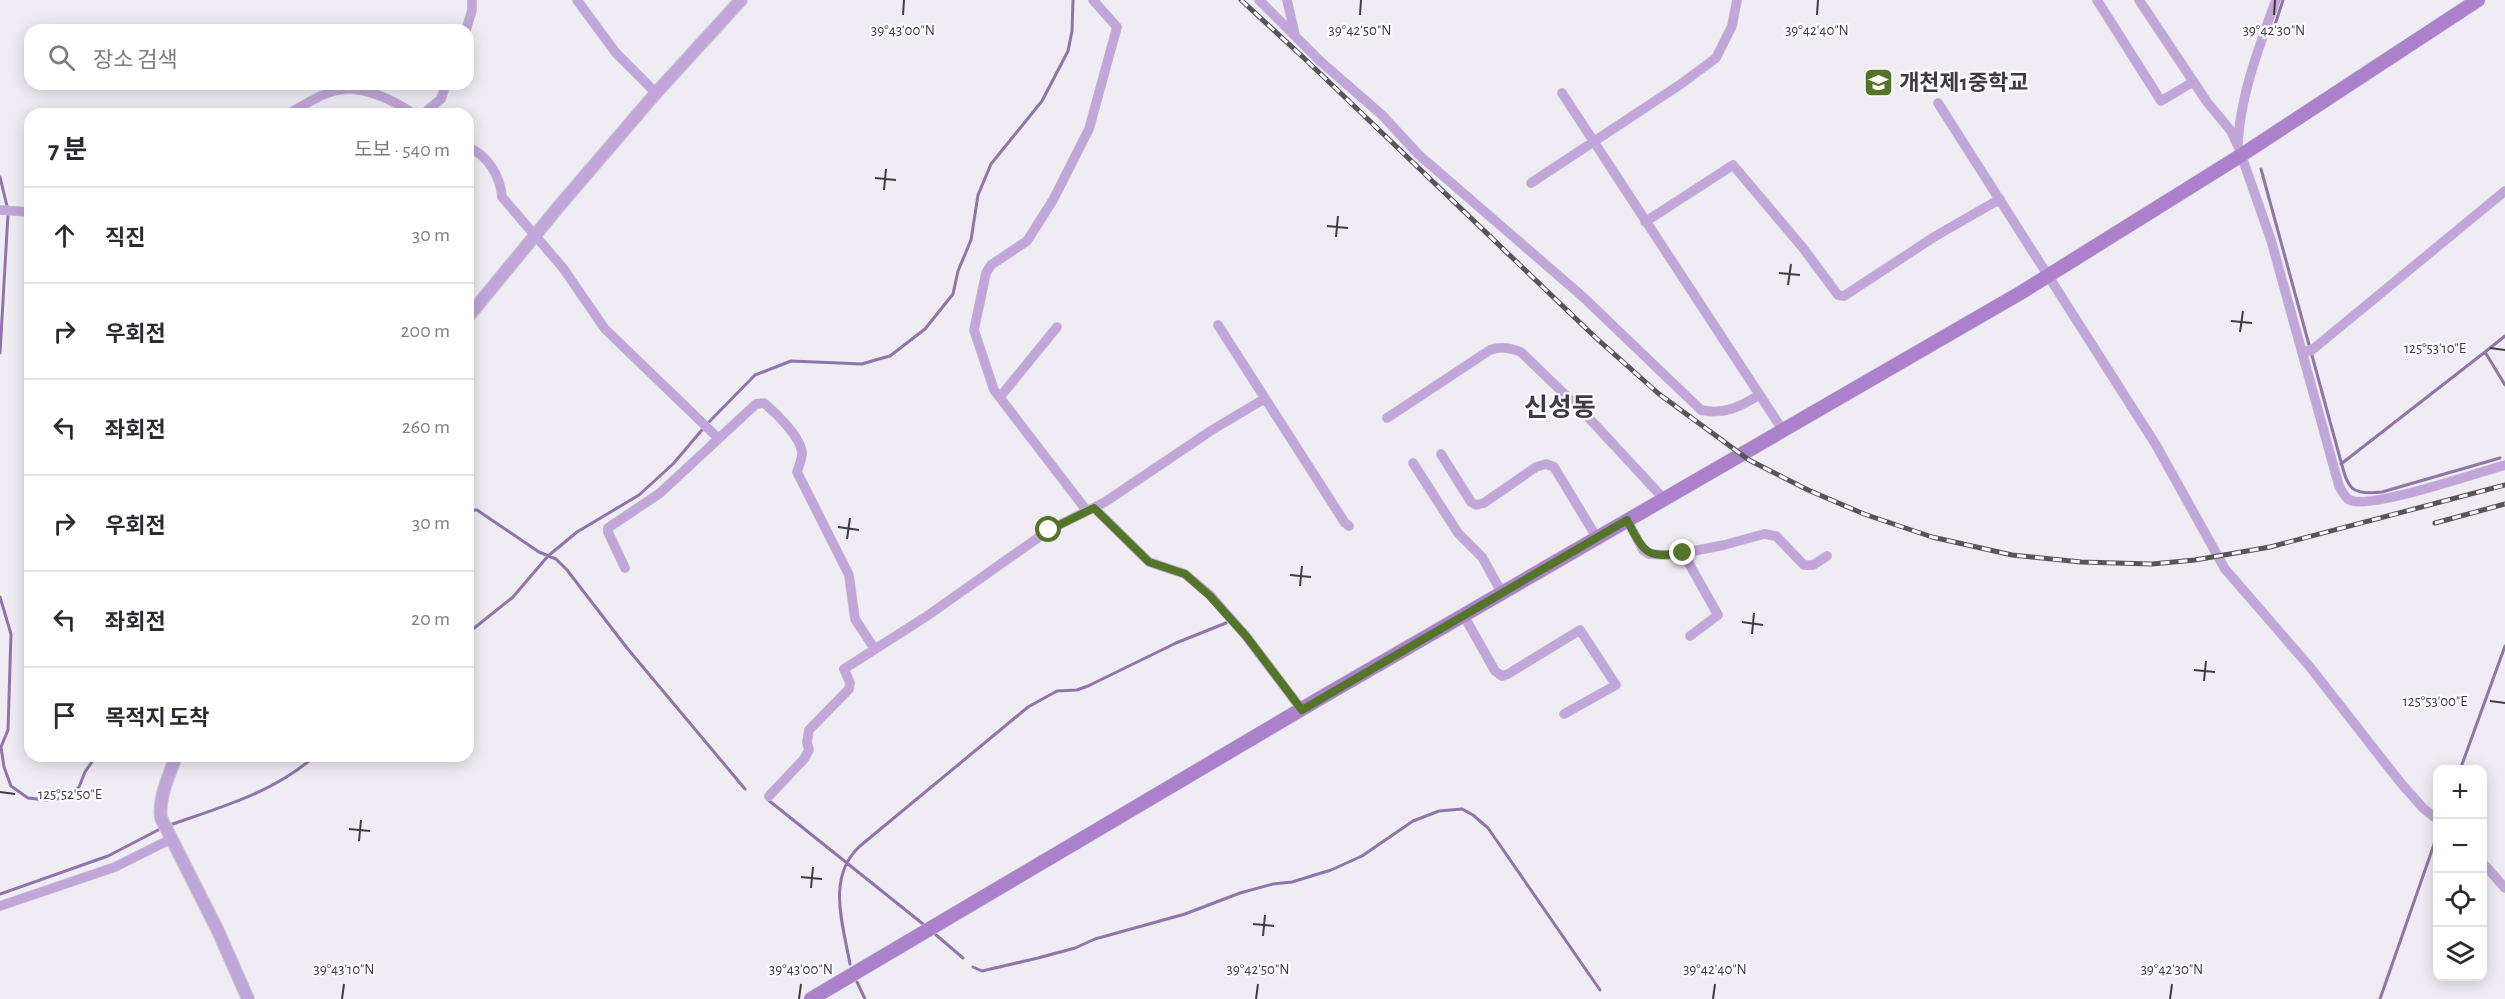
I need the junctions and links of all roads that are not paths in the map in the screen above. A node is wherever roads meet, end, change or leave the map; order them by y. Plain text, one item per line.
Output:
1 (472, 0) edge
2 (578, 0) edge
3 (741, 0) edge
4 (1093, 0) edge
5 (1259, 0) edge
6 (1287, 0) edge
7 (1737, 0) edge
8 (2097, 0) edge
9 (2139, 0) edge
10 (2276, 0) edge
11 (2478, 0) edge
12 (468, 24) edge
13 (1295, 35) junction
14 (2193, 82) junction
15 (340, 90) edge
16 (359, 90) edge
17 (444, 90) edge
18 (656, 93) junction
19 (1562, 93) dead end
20 (1938, 103) dead end
21 (299, 108) edge
22 (404, 108) edge
23 (430, 108) edge
24 (1593, 142) junction
25 (474, 150) edge
26 (2239, 151) junction
27 (1531, 183) dead end
28 (2505, 191) edge
29 (2000, 199) junction
30 (0, 210) edge
31 (24, 212) edge
32 (1645, 222) junction
33 (534, 237) junction
34 (2049, 276) junction
35 (474, 310) edge
36 (1218, 325) dead end
37 (1057, 327) dead end
38 (2307, 351) junction
39 (1760, 395) junction
40 (1000, 397) junction
41 (1264, 399) junction
42 (1387, 418) dead end
43 (1782, 429) junction
44 (717, 437) junction
45 (1441, 454) dead end
46 (1413, 463) dead end
47 (2505, 465) edge
48 (1664, 499) junction
49 (1091, 509) junction
50 (1627, 520) junction
51 (1349, 526) dead end
52 (1597, 538) junction
53 (1683, 553) junction
54 (1827, 556) dead end
55 (625, 568) dead end
56 (1502, 593) junction
57 (1464, 616) junction
58 (1690, 636) dead end
59 (874, 648) junction
60 (1302, 710) junction
61 (1564, 714) dead end
62 (174, 762) edge
63 (768, 796) dead end
64 (2437, 819) edge
65 (171, 839) junction
66 (2487, 868) edge
67 (2505, 888) edge
68 (0, 906) edge
69 (248, 999) edge
70 (811, 999) edge

1 - 12 street
2 - 18 street
3 - 18 street
4 - 40 street
5 - 13 street
6 - 13 street
7 - 24 street
8 - 14 street
9 - 14 street
10 - 26 street
11 - 26 main road
13 - 39 street
14 - 26 street
15 - 21 street
16 - 22 street
17 - 23 street
18 - 33 street
19 - 24 street
20 - 29 street
24 - 27 street
24 - 32 street
25 - 33 street
26 - 34 main road
26 - 38 street
28 - 38 street
29 - 32 street
29 - 34 street
30 - 31 street
32 - 39 street
33 - 35 street
33 - 44 street
34 - 43 main road
34 - 64 street
36 - 41 street
37 - 40 street
38 - 47 street
39 - 43 street
40 - 49 street
41 - 49 street
41 - 51 street
42 - 48 street
43 - 48 main road
44 - 55 street
44 - 59 street
45 - 52 street
46 - 56 street
48 - 50 main road
49 - 59 street
49 - 60 street
50 - 52 main road
50 - 53 street
52 - 56 main road
53 - 54 street
53 - 58 street
56 - 57 main road
57 - 60 main road
57 - 61 street
59 - 63 street
60 - 70 main road
62 - 65 street
65 - 68 street
65 - 69 street
66 - 67 street

